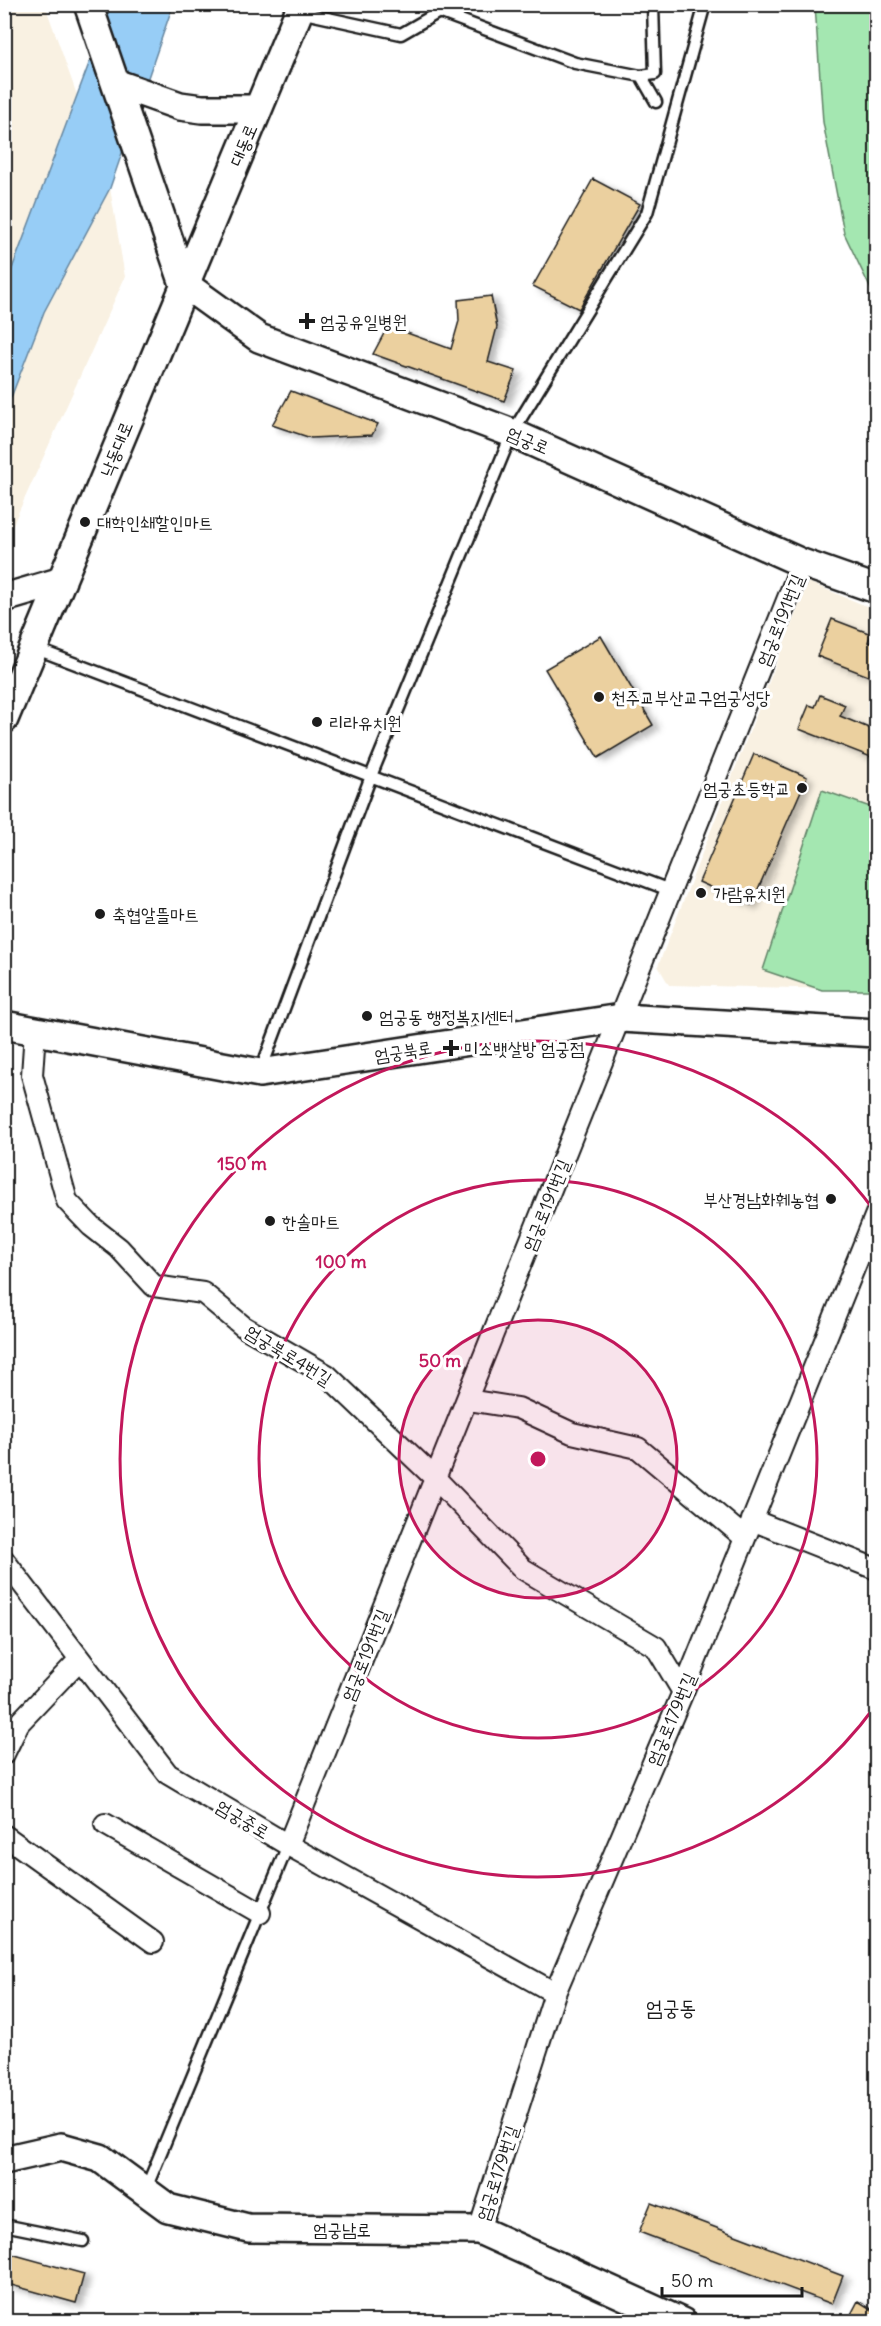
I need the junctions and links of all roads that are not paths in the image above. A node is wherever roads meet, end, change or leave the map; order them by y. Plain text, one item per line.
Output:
1 (88, 4) edge
2 (653, 4) edge
3 (705, 4) edge
4 (301, 8) edge
5 (641, 76) junction
6 (115, 82) junction
7 (656, 102) dead end
8 (258, 109) junction
9 (184, 284) junction
10 (512, 433) junction
11 (802, 563) junction
12 (62, 581) junction
13 (876, 589) edge
14 (4, 598) edge
15 (34, 648) junction
16 (4, 719) edge
17 (371, 776) junction
18 (672, 891) junction
19 (621, 1018) junction
20 (4, 1025) edge
21 (35, 1031) junction
22 (876, 1033) edge
23 (260, 1073) junction
24 (876, 1214) edge
25 (468, 1400) junction
26 (436, 1479) junction
27 (749, 1529) junction
28 (4, 1560) edge
29 (876, 1569) edge
30 (79, 1660) junction
31 (682, 1692) junction
32 (4, 1754) edge
33 (105, 1824) dead end
34 (4, 1836) edge
35 (288, 1845) junction
36 (260, 1913) junction
37 (153, 1942) dead end
38 (555, 1993) junction
39 (4, 2160) edge
40 (145, 2191) junction
41 (4, 2225) edge
42 (479, 2230) junction
43 (83, 2241) dead end
44 (682, 2322) edge

1 - 6 street
2 - 5 lane
3 - 10 lane
4 - 5 lane
4 - 8 street, 대동로
5 - 7 lane
6 - 8 street
6 - 9 street
8 - 9 street, 대동로
9 - 10 street, 엄궁로
9 - 12 street, 낙동대로
10 - 11 street, 엄궁로
10 - 17 lane
11 - 13 street, 엄궁로
11 - 18 street, 엄궁로191번길
12 - 14 street
12 - 15 street, 낙동대로
15 - 16 street, 낙동대로
15 - 17 lane
17 - 18 lane
17 - 23 lane
18 - 19 street, 엄궁로191번길
19 - 22 street, 엄궁북로
19 - 23 street, 엄궁북로
19 - 25 street, 엄궁로191번길
20 - 21 street, 엄궁북로
21 - 23 street, 엄궁북로
21 - 26 street, 엄궁북로4번길
24 - 27 street, 엄궁로179번길
25 - 26 street, 엄궁로191번길
25 - 27 street
26 - 31 street, 엄궁북로4번길
26 - 35 street, 엄궁로191번길
27 - 29 street
27 - 31 street, 엄궁로179번길
28 - 30 street, 엄궁중로
30 - 32 street
30 - 35 street, 엄궁중로
31 - 38 street, 엄궁로179번길
33 - 36 street
34 - 37 street
35 - 36 lane
35 - 38 street, 엄궁중로
36 - 40 lane
38 - 42 street, 엄궁로179번길
39 - 40 street, 엄궁남로
40 - 42 street, 엄궁남로
41 - 43 lane
42 - 44 street, 엄궁남로

